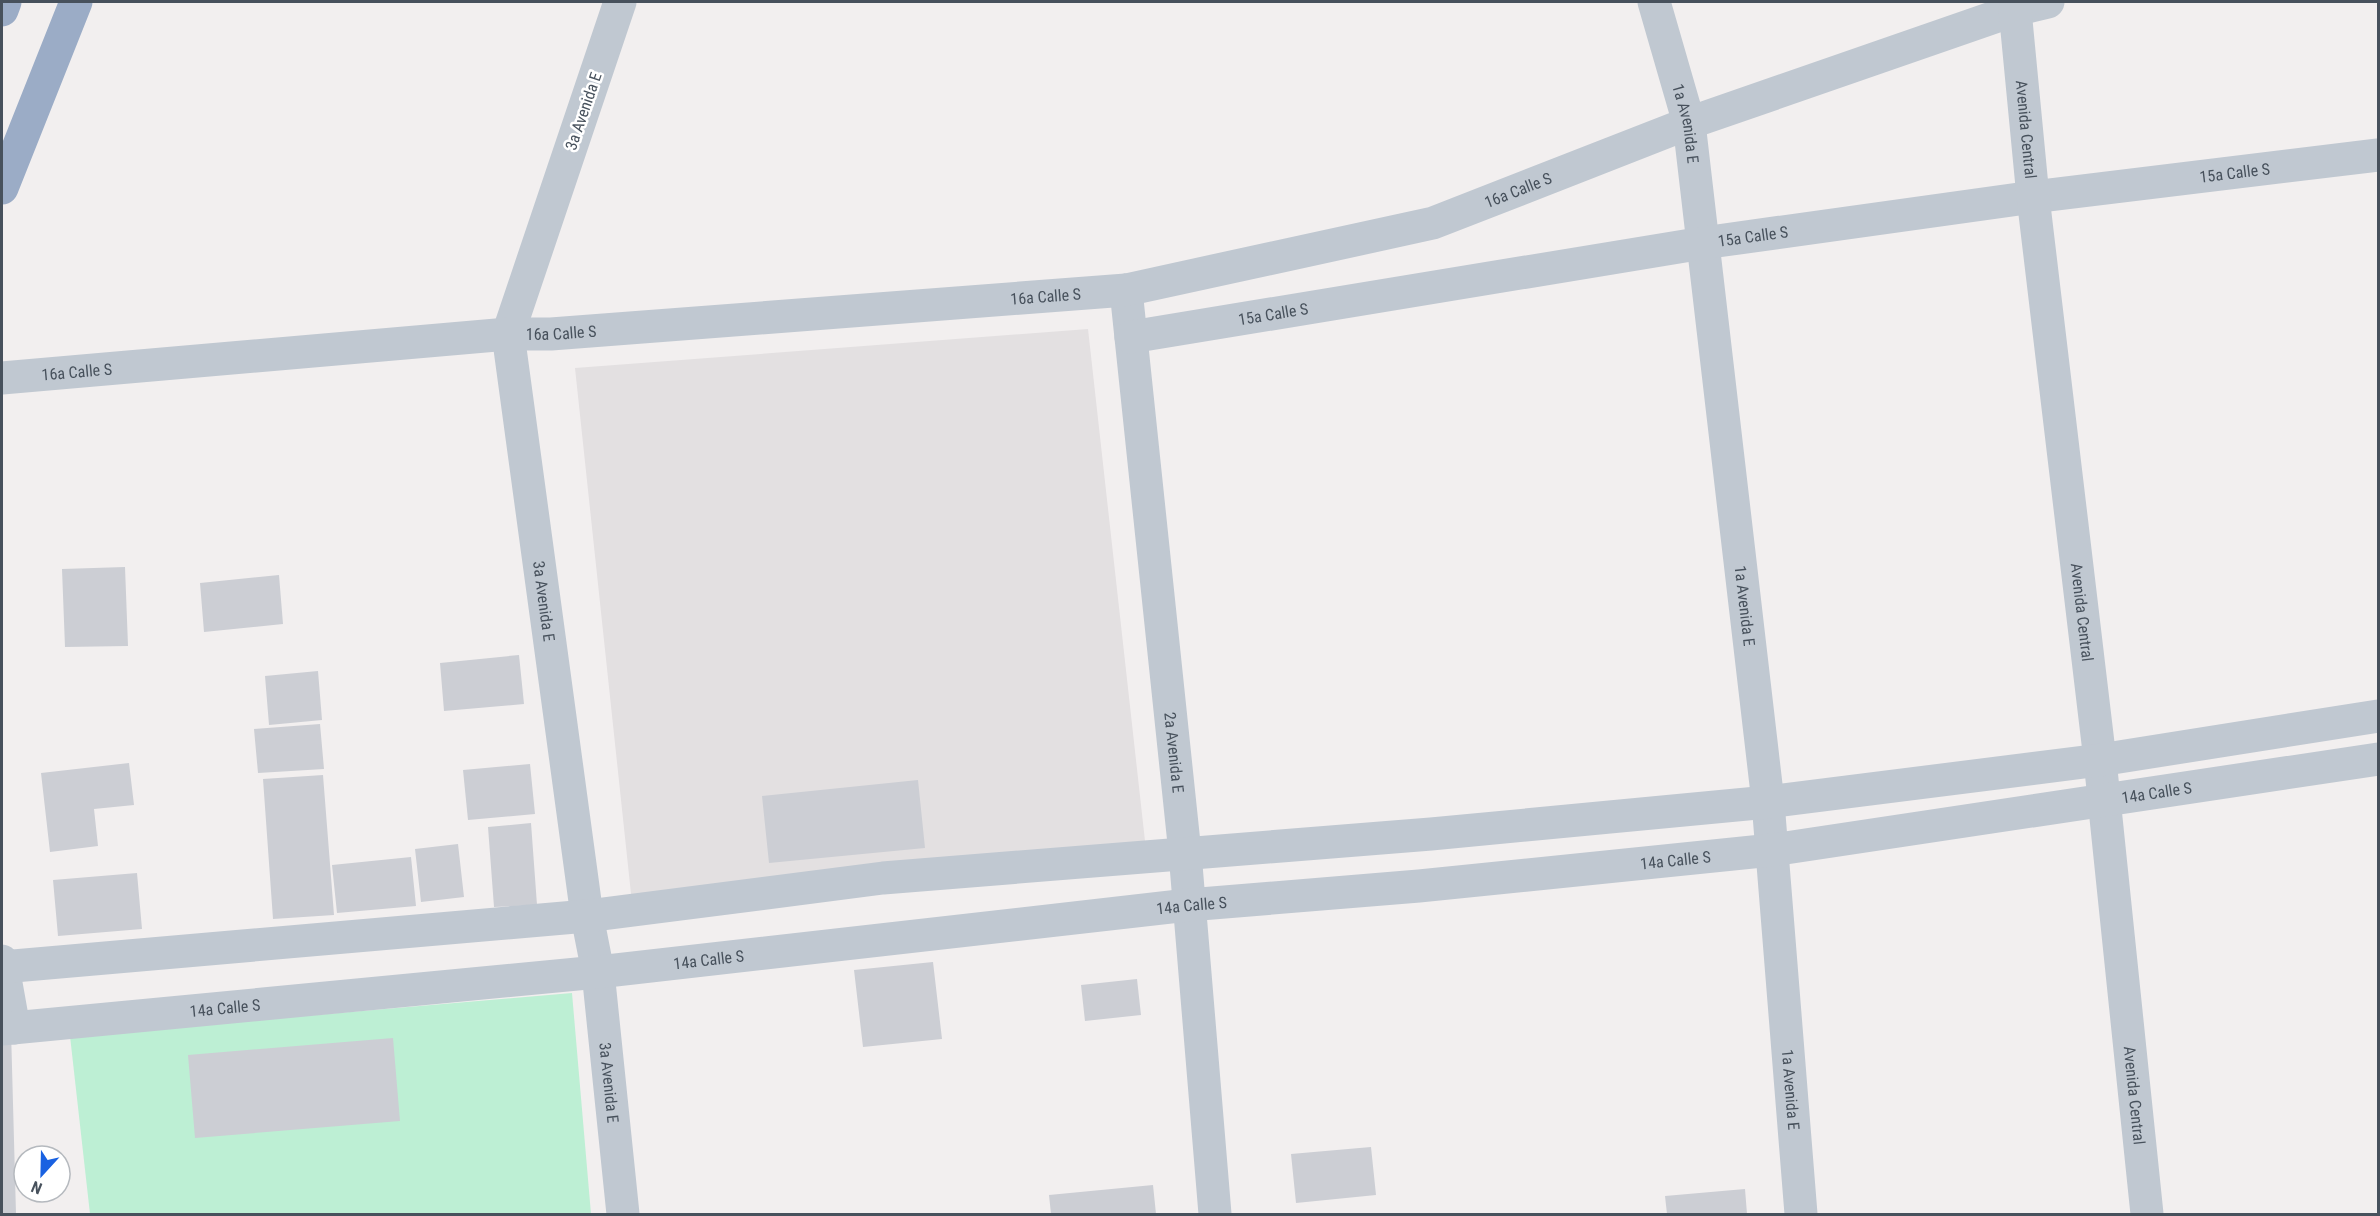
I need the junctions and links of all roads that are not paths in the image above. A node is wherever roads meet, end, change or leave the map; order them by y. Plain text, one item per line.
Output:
1 (5, 2) edge
2 (76, 2) edge
3 (620, 2) edge
4 (1654, 2) edge
5 (2048, 2) edge
6 (2, 10) edge
7 (2015, 10) junction
8 (1689, 123) junction
9 (2379, 156) edge
10 (2, 188) edge
11 (2033, 197) junction
12 (1703, 243) junction
13 (1126, 290) junction
14 (508, 334) junction
15 (1131, 337) junction
16 (2, 378) edge
17 (2379, 716) edge
18 (2379, 759) edge
19 (2100, 760) junction
20 (2104, 801) junction
21 (1768, 802) junction
22 (1772, 850) junction
23 (1185, 853) junction
24 (1188, 905) junction
25 (587, 916) junction
26 (2, 961) edge
27 (2, 967) edge
28 (598, 972) junction
29 (8, 1029) edge
30 (623, 1215) edge
31 (1215, 1215) edge
32 (1801, 1215) edge
33 (2147, 1215) edge

1 - 6 highway
2 - 10 highway
3 - 14 street, 3a Avenida E
4 - 8 street, 1a Avenida E
5 - 7 street, 16a Calle S
7 - 8 street, 16a Calle S
7 - 11 street, Avenida Central
8 - 12 street, 1a Avenida E
8 - 13 street, 16a Calle S
9 - 11 street, 15a Calle S
11 - 12 street, 15a Calle S
11 - 19 street, Avenida Central
12 - 15 street, 15a Calle S
12 - 21 street, 1a Avenida E
13 - 14 street, 16a Calle S
13 - 15 street, 2a Avenida E
14 - 16 street, 16a Calle S
14 - 25 street, 3a Avenida E
15 - 23 street, 2a Avenida E
17 - 19 street
18 - 20 street, 14a Calle S
19 - 20 street, Avenida Central
19 - 21 street
20 - 22 street, 14a Calle S
20 - 33 street, Avenida Central
21 - 22 street, 1a Avenida E
21 - 23 street
22 - 24 street, 14a Calle S
22 - 32 street, 1a Avenida E
23 - 24 street, 2a Avenida E
23 - 25 street
24 - 28 street, 14a Calle S
24 - 31 street, 2a Avenida E
25 - 27 street
25 - 28 street, 3a Avenida E
26 - 27 street
27 - 29 street
28 - 29 street, 14a Calle S
28 - 30 street, 3a Avenida E

